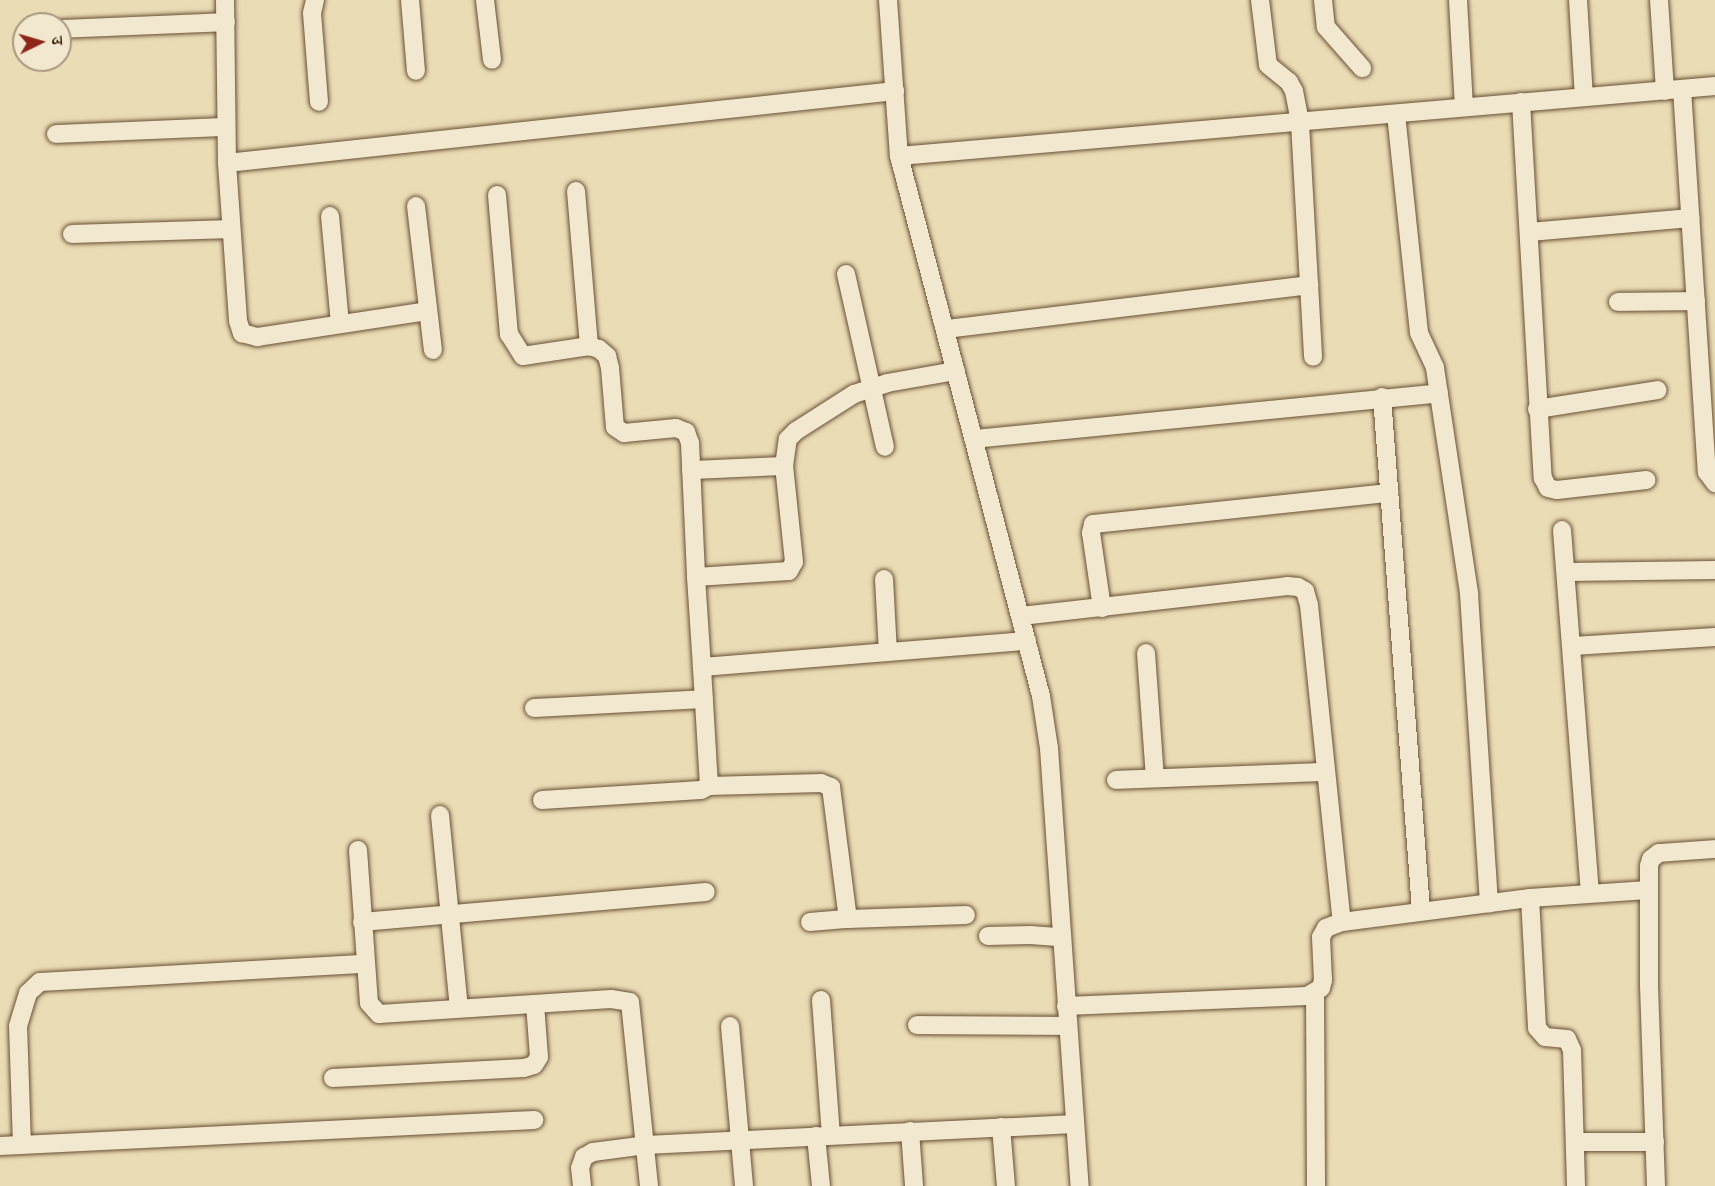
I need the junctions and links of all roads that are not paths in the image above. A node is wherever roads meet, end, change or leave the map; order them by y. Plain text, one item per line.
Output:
1 (225, 0) edge
2 (315, 0) edge
3 (410, 0) edge
4 (486, 0) edge
5 (888, 0) edge
6 (1260, 0) edge
7 (1323, 0) edge
8 (1458, 0) edge
9 (1578, 0) edge
10 (1659, 0) edge
11 (226, 22) junction
12 (72, 28) edge
13 (492, 60) dead end
14 (1362, 68) dead end
15 (416, 71) dead end
16 (1715, 86) edge
17 (1673, 90) junction
18 (895, 91) junction
19 (1584, 97) junction
20 (318, 102) dead end
21 (1521, 102) junction
22 (1464, 107) junction
23 (1396, 114) junction
24 (1300, 123) junction
25 (226, 127) junction
26 (56, 134) dead end
27 (899, 156) junction
28 (227, 163) junction
29 (576, 190) dead end
30 (497, 195) dead end
31 (416, 206) dead end
32 (330, 216) dead end
33 (1690, 218) junction
34 (231, 229) junction
35 (1530, 232) junction
36 (72, 234) dead end
37 (846, 274) dead end
38 (1309, 285) junction
39 (1696, 301) junction
40 (1618, 302) dead end
41 (426, 311) junction
42 (340, 324) junction
43 (946, 329) junction
44 (589, 346) junction
45 (433, 350) dead end
46 (1313, 357) dead end
47 (956, 371) junction
48 (872, 387) junction
49 (1658, 390) dead end
50 (1439, 393) junction
51 (1382, 397) junction
52 (1537, 409) junction
53 (974, 439) junction
54 (885, 447) dead end
55 (784, 466) junction
56 (691, 471) junction
57 (1646, 480) dead end
58 (1715, 483) edge
59 (1389, 493) junction
60 (1562, 530) dead end
61 (1715, 570) edge
62 (1567, 573) junction
63 (696, 577) junction
64 (884, 579) dead end
65 (1102, 608) junction
66 (1021, 616) junction
67 (1715, 637) edge
68 (1027, 641) junction
69 (1573, 646) junction
70 (888, 652) junction
71 (1146, 653) dead end
72 (702, 667) junction
73 (704, 699) junction
74 (534, 708) dead end
75 (1326, 772) junction
76 (1155, 778) junction
77 (1116, 780) dead end
78 (709, 786) junction
79 (542, 800) dead end
80 (440, 815) dead end
81 (1715, 849) edge
82 (358, 850) dead end
83 (1648, 890) junction
84 (706, 892) dead end
85 (1590, 893) junction
86 (1530, 898) junction
87 (1489, 903) junction
88 (1420, 910) junction
89 (451, 914) junction
90 (966, 915) dead end
91 (848, 919) junction
92 (362, 922) junction
93 (810, 922) dead end
94 (1342, 922) junction
95 (988, 936) dead end
96 (1061, 938) junction
97 (365, 964) junction
98 (1315, 993) junction
99 (821, 1000) dead end
100 (535, 1004) junction
101 (1066, 1006) junction
102 (459, 1008) junction
103 (917, 1025) dead end
104 (730, 1026) dead end
105 (1067, 1026) junction
106 (333, 1078) dead end
107 (534, 1120) dead end
108 (1074, 1124) junction
109 (1001, 1127) junction
110 (910, 1131) junction
111 (824, 1135) junction
112 (740, 1141) junction
113 (1576, 1142) junction
114 (1655, 1142) junction
115 (22, 1144) junction
116 (646, 1145) junction
117 (0, 1146) edge
118 (582, 1186) edge
119 (649, 1186) edge
120 (744, 1186) edge
121 (821, 1186) edge
122 (914, 1186) edge
123 (1005, 1186) edge
124 (1080, 1186) edge
125 (1316, 1186) edge
126 (1576, 1186) edge
127 (1656, 1186) edge

1 - 11 street
2 - 20 street
3 - 15 street
4 - 13 street
5 - 18 street
6 - 24 street
7 - 14 street
8 - 22 street
9 - 19 street
10 - 17 street
11 - 12 street
11 - 25 street
16 - 17 street
17 - 19 street
17 - 33 street
18 - 27 street
18 - 28 street
19 - 21 street
21 - 22 street
21 - 35 street
22 - 23 street
23 - 24 street
23 - 50 street
24 - 27 street
24 - 38 street
25 - 26 street
25 - 28 street
27 - 43 street
28 - 34 street
29 - 44 street
30 - 44 street
31 - 41 street
32 - 42 street
33 - 35 street
33 - 39 street
34 - 36 street
34 - 42 street
35 - 52 street
37 - 48 street
38 - 43 street
38 - 46 street
39 - 40 street
39 - 58 street
41 - 42 street
41 - 45 street
43 - 47 street
44 - 56 street
47 - 48 street
47 - 53 street
48 - 54 street
48 - 55 street
49 - 52 street
50 - 51 street
50 - 87 street
51 - 53 street
51 - 59 street
52 - 57 street
53 - 66 street
55 - 56 street
55 - 63 street
56 - 63 street
59 - 65 street
59 - 88 street
60 - 62 street
61 - 62 street
62 - 69 street
63 - 72 street
64 - 70 street
65 - 66 street
65 - 75 street
66 - 68 street
67 - 69 street
68 - 70 street
68 - 96 street
69 - 85 street
70 - 72 street
71 - 76 street
72 - 73 street
73 - 74 street
73 - 78 street
75 - 76 street
75 - 94 street
76 - 77 street
78 - 79 street
78 - 91 street
80 - 89 street
81 - 83 street
82 - 92 street
83 - 85 street
83 - 114 street
84 - 89 street
85 - 86 street
86 - 87 street
86 - 113 street
87 - 88 street
88 - 94 street
89 - 92 street
89 - 102 street
90 - 91 street
91 - 93 street
92 - 97 street
94 - 98 street
95 - 96 street
96 - 101 street
97 - 102 street
97 - 115 street
98 - 101 street
98 - 125 street
99 - 111 street
100 - 102 street
100 - 106 street
100 - 116 street
101 - 105 street
103 - 105 street
104 - 112 street
105 - 108 street
107 - 115 street
108 - 109 street
108 - 124 street
109 - 110 street
109 - 123 street
110 - 111 street
110 - 122 street
111 - 112 street
111 - 121 street
112 - 116 street
112 - 120 street
113 - 114 street
113 - 126 street
114 - 127 street
115 - 117 street
116 - 118 street
116 - 119 street

